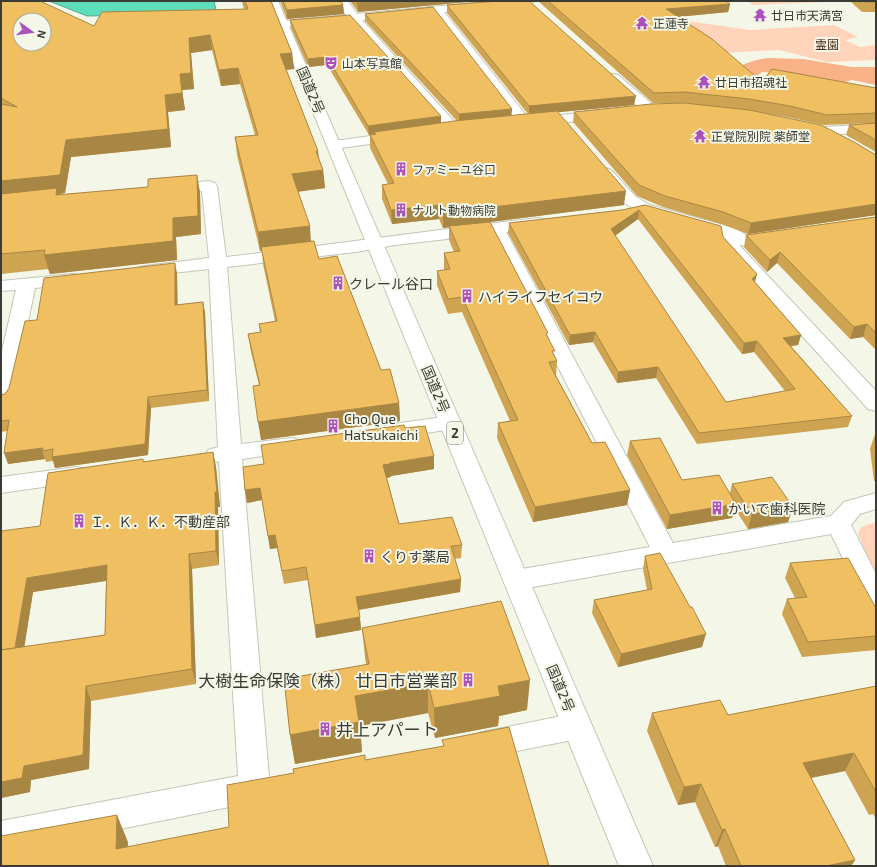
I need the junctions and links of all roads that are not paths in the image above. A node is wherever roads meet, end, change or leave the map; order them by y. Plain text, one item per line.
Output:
1 (273, 1) edge
2 (343, 1) edge
3 (530, 1) edge
4 (436, 9) junction
5 (540, 10) edge
6 (353, 17) junction
7 (283, 24) junction
8 (605, 70) edge
9 (634, 110) edge
10 (619, 112) edge
11 (525, 123) junction
12 (509, 124) edge
13 (809, 127) edge
14 (469, 128) edge
15 (876, 128) edge
16 (454, 130) junction
17 (438, 131) edge
18 (824, 131) junction
19 (414, 134) edge
20 (334, 145) junction
21 (850, 145) edge
22 (595, 159) edge
23 (155, 191) edge
24 (644, 208) junction
25 (620, 213) edge
26 (551, 222) edge
27 (496, 229) junction
28 (728, 232) junction
29 (792, 234) edge
30 (376, 244) junction
31 (218, 263) junction
32 (126, 273) edge
33 (88, 277) edge
34 (27, 284) junction
35 (1, 286) edge
36 (1, 399) edge
37 (876, 404) edge
38 (450, 423) junction
39 (372, 434) edge
40 (308, 442) edge
41 (230, 453) junction
42 (198, 457) edge
43 (96, 472) edge
44 (1, 486) edge
45 (876, 501) edge
46 (838, 524) junction
47 (666, 554) junction
48 (516, 580) junction
49 (876, 600) edge
50 (577, 726) junction
51 (454, 750) edge
52 (285, 782) edge
53 (254, 788) junction
54 (1, 837) edge
55 (636, 866) edge

1 - 7 main road, 国道2号 / 2
2 - 6 main road
3 - 4 main road
3 - 5 main road
4 - 6 main road
4 - 11 main road
6 - 7 main road
6 - 16 main road
7 - 20 main road, 国道2号 / 2
8 - 9 main road
10 - 11 main road
11 - 12 main road
13 - 18 main road
14 - 16 main road
15 - 18 main road
16 - 17 main road
18 - 21 main road
19 - 20 main road
20 - 30 main road, 国道2号 / 2
22 - 24 main road
23 - 31 main road
24 - 25 main road
24 - 28 main road
26 - 27 main road
27 - 30 main road
27 - 47 main road
28 - 29 main road
28 - 37 main road
30 - 31 main road
30 - 38 main road, 国道2号 / 2
31 - 32 main road
31 - 41 main road
33 - 34 main road
34 - 35 main road
34 - 36 main road
38 - 39 main road
38 - 48 main road, 国道2号 / 2
40 - 41 main road
41 - 42 main road
41 - 53 main road
43 - 44 main road
45 - 46 main road
46 - 47 main road
46 - 49 main road
47 - 48 main road
48 - 50 main road, 国道2号 / 2
50 - 51 main road
50 - 55 main road, 国道2号 / 2
52 - 53 main road
53 - 54 main road

